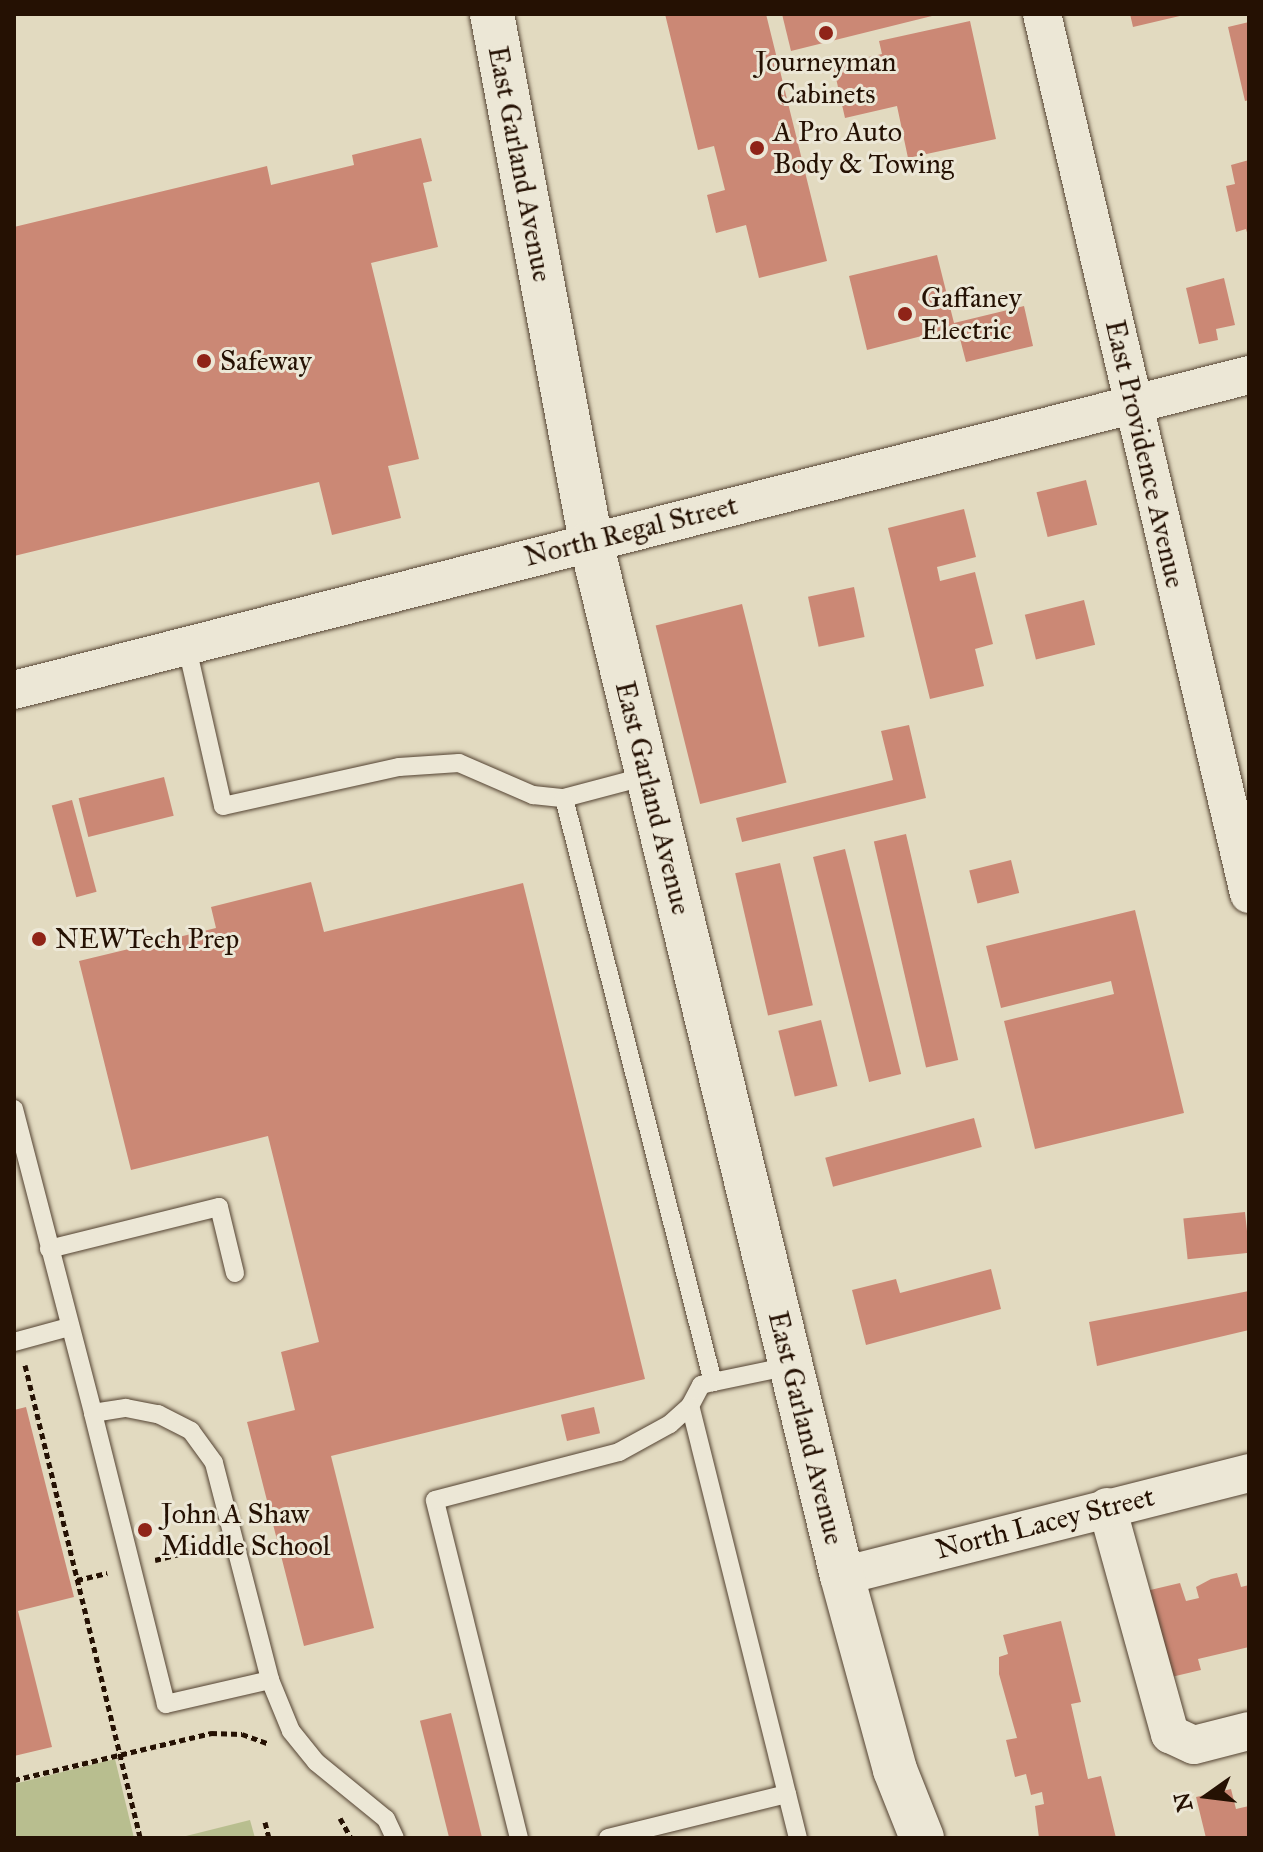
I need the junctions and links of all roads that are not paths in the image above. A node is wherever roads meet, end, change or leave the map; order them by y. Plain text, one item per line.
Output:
1 (492, 14) edge
2 (1042, 14) edge
3 (1249, 375) edge
4 (1134, 403) junction
5 (591, 542) junction
6 (186, 643) junction
7 (14, 690) edge
8 (647, 776) junction
9 (564, 798) junction
10 (1249, 894) edge
11 (14, 1109) edge
12 (20, 1164) edge
13 (49, 1249) junction
14 (235, 1273) dead end
15 (69, 1327) junction
16 (17, 1341) edge
17 (790, 1366) junction
18 (713, 1382) junction
19 (690, 1406) junction
20 (93, 1413) junction
21 (1249, 1473) edge
22 (1107, 1507) junction
23 (842, 1576) junction
24 (270, 1680) junction
25 (1249, 1731) edge
26 (787, 1794) junction
27 (395, 1838) edge
28 (519, 1838) edge
29 (608, 1838) edge
30 (798, 1838) edge
31 (922, 1838) edge

1 - 5 street, East Garland Avenue
2 - 4 street, East Providence Avenue
3 - 4 street, North Regal Street
4 - 5 street, North Regal Street
4 - 10 street, East Providence Avenue
5 - 6 street, North Regal Street
5 - 8 street, East Garland Avenue
6 - 7 street, North Regal Street
6 - 9 lane
8 - 9 lane
8 - 17 street, East Garland Avenue
9 - 18 lane
11 - 12 lane
12 - 13 lane
13 - 14 lane
13 - 15 lane
15 - 16 lane
15 - 20 lane
17 - 18 lane
17 - 23 street, East Garland Avenue
18 - 19 lane
19 - 26 lane
19 - 28 lane
20 - 24 lane
20 - 24 lane
21 - 22 street, North Lacey Street
22 - 23 street, North Lacey Street
22 - 25 street
23 - 31 street, East Garland Avenue
24 - 27 lane
26 - 29 lane
26 - 30 lane

